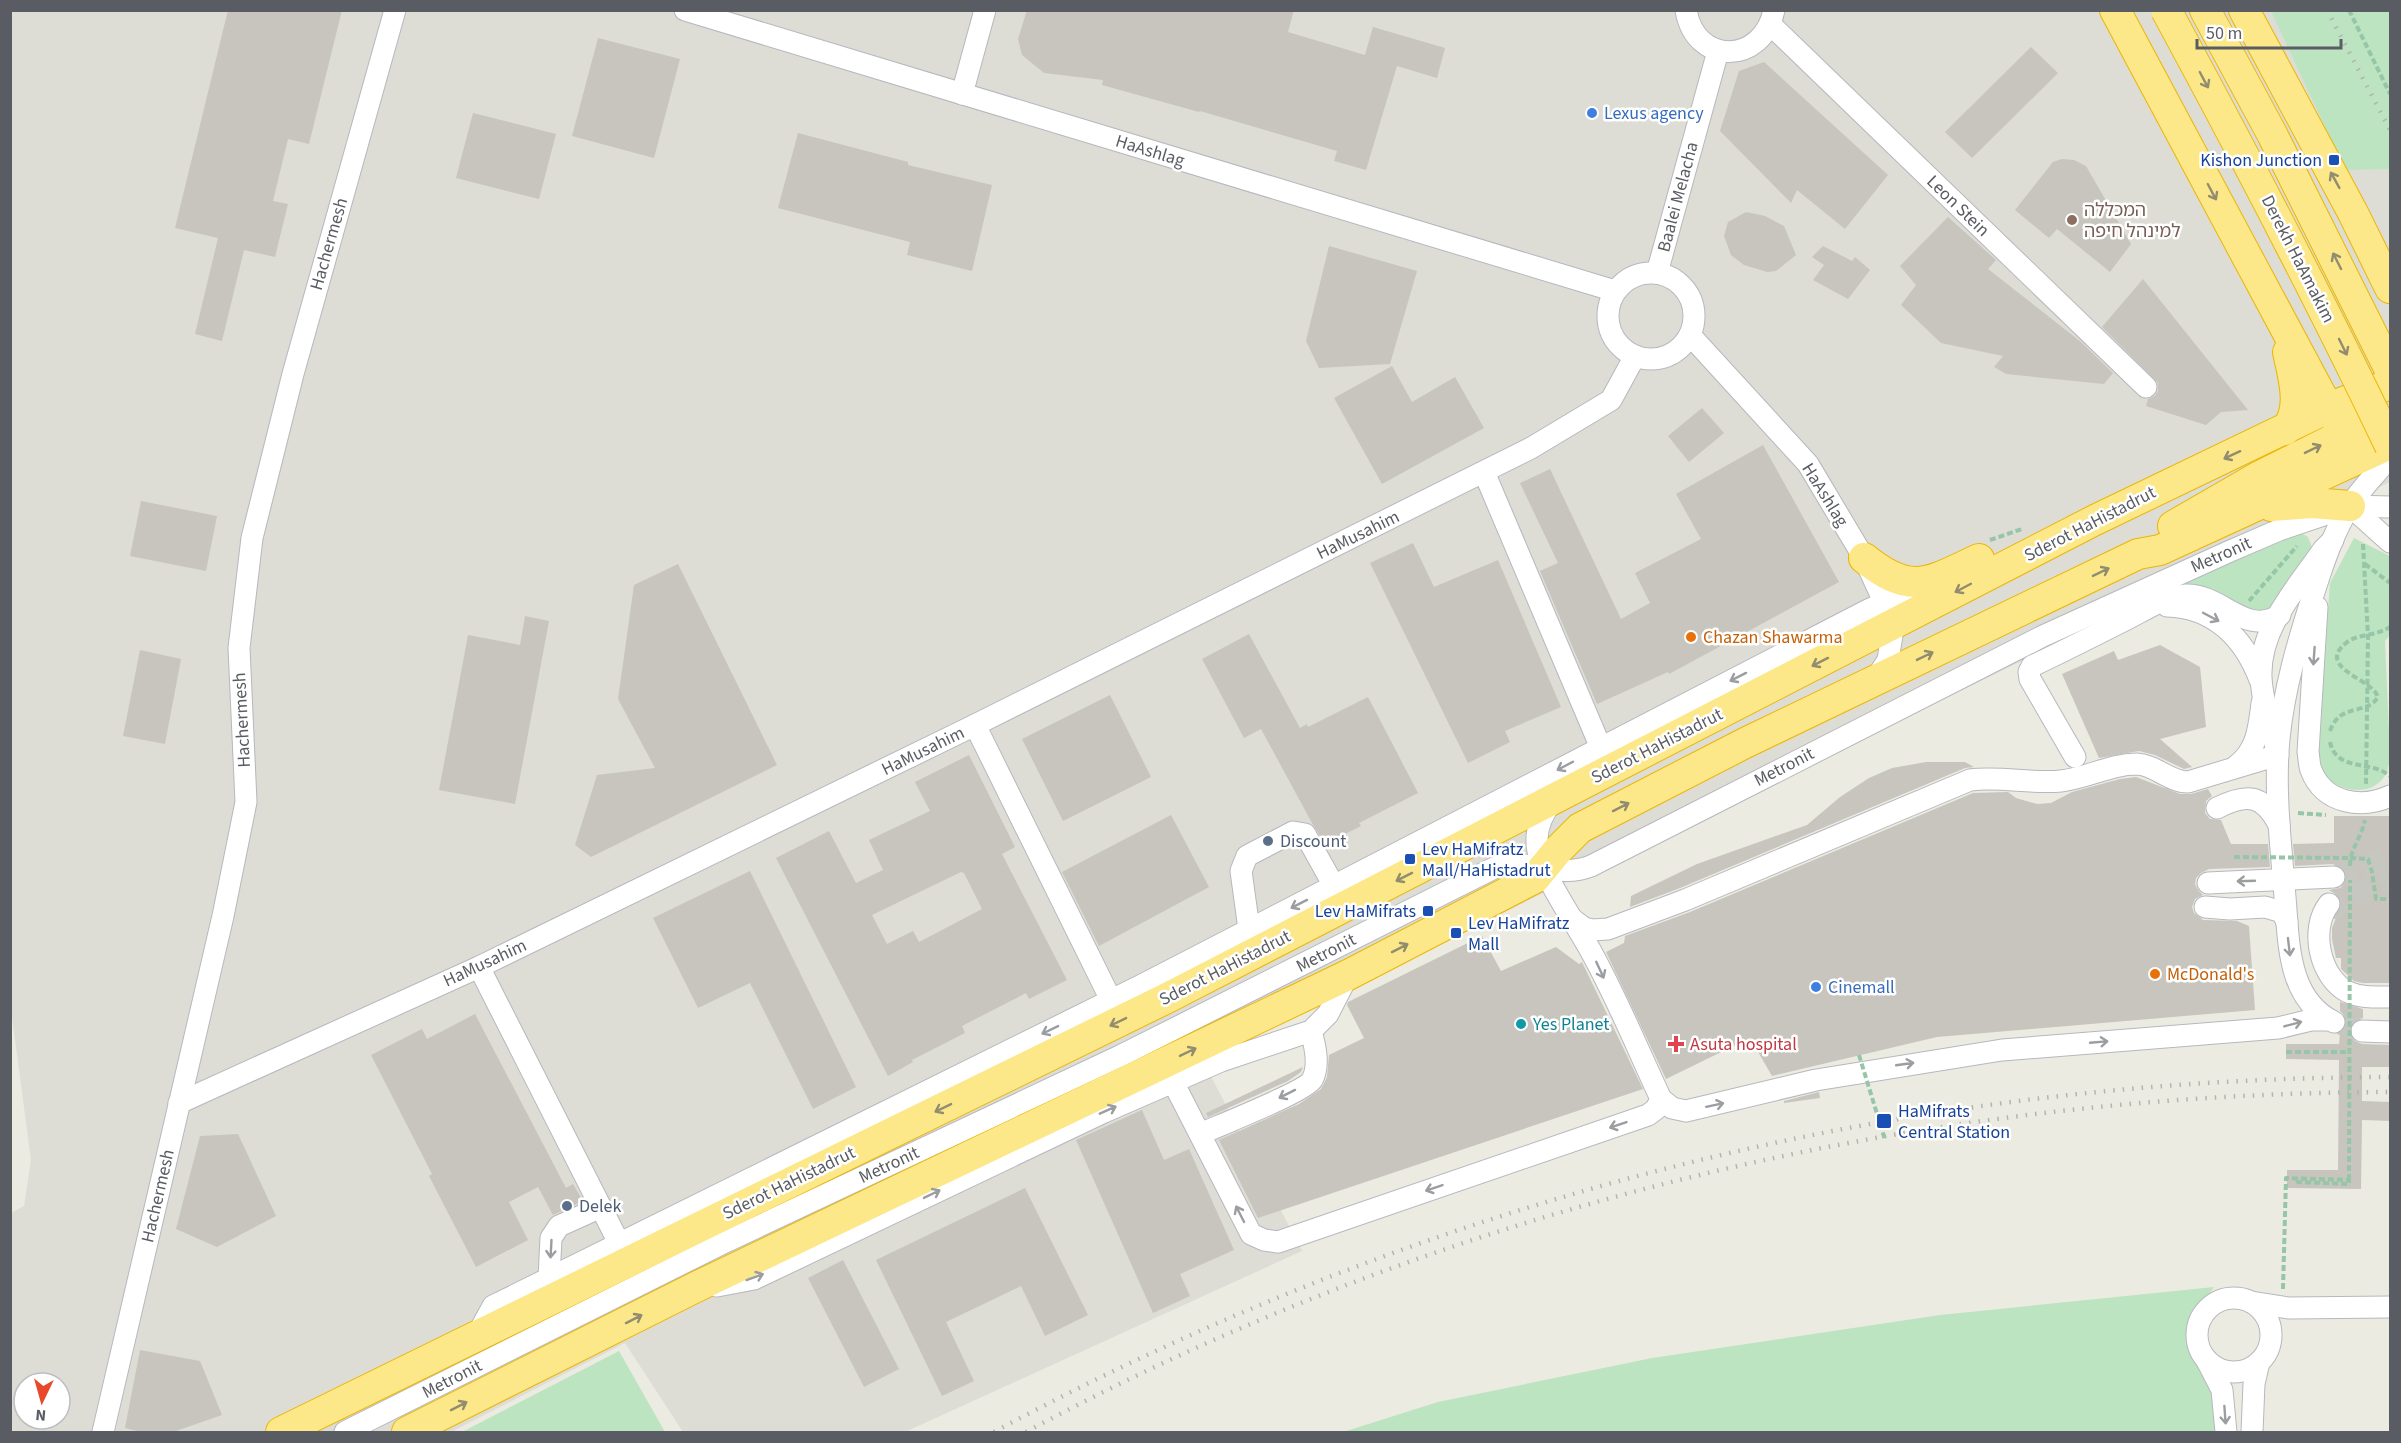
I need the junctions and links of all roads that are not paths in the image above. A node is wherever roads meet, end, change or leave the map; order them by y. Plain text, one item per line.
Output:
1 (395, 10) edge
2 (685, 10) edge
3 (985, 10) edge
4 (1686, 10) edge
5 (2115, 10) edge
6 (2166, 10) edge
7 (2205, 10) edge
8 (2244, 10) edge
9 (1772, 18) edge
10 (1718, 51) junction
11 (962, 94) junction
12 (2383, 265) edge
13 (1657, 273) junction
14 (2391, 288) edge
15 (1616, 291) junction
16 (2278, 318) junction
17 (1690, 335) junction
18 (1635, 356) junction
19 (2391, 370) edge
20 (2146, 387) dead end
21 (2390, 399) edge
22 (2328, 408) junction
23 (2285, 430) junction
24 (2346, 433) junction
25 (2391, 439) edge
26 (2384, 460) edge
27 (1484, 472) junction
28 (2391, 509) edge
29 (2242, 512) junction
30 (2357, 512) junction
31 (2095, 520) junction
32 (2333, 540) junction
33 (2391, 542) edge
34 (2138, 554) junction
35 (1864, 558) junction
36 (2319, 577) junction
37 (1929, 582) junction
38 (2154, 606) junction
39 (1887, 614) junction
40 (2280, 615) junction
41 (1872, 682) junction
42 (2263, 688) junction
43 (975, 725) junction
44 (1601, 748) junction
45 (2278, 755) junction
46 (2075, 757) dead end
47 (2235, 766) junction
48 (2205, 778) junction
49 (2391, 796) edge
50 (1553, 799) junction
51 (2256, 800) junction
52 (2217, 808) dead end
53 (2280, 826) junction
54 (1544, 869) junction
55 (2342, 879) tunnel mouth
56 (2284, 880) junction
57 (2208, 883) dead end
58 (1334, 886) junction
59 (2205, 907) dead end
60 (1572, 919) junction
61 (2287, 922) junction
62 (1250, 929) junction
63 (479, 967) junction
64 (1348, 975) junction
65 (2340, 977) dead end
66 (1142, 985) junction
67 (2363, 988) dead end
68 (2391, 990) edge
69 (1169, 997) junction
70 (2391, 997) edge
71 (1111, 1000) junction
72 (1311, 1030) junction
73 (2362, 1031) tunnel mouth
74 (2391, 1032) edge
75 (1173, 1082) junction
76 (1661, 1099) junction
77 (179, 1103) junction
78 (1200, 1134) junction
79 (601, 1206) junction
80 (672, 1216) junction
81 (712, 1220) junction
82 (619, 1243) junction
83 (549, 1278) junction
84 (698, 1286) junction
85 (2251, 1302) junction
86 (2391, 1307) edge
87 (2319, 1308) junction
88 (476, 1337) junction
89 (2263, 1355) junction
90 (2206, 1359) junction
91 (103, 1432) edge
92 (281, 1432) edge
93 (345, 1432) edge
94 (407, 1432) edge
95 (2226, 1432) edge
96 (2252, 1432) edge

1 - 77 street, Hachermesh
2 - 11 street, HaAshlag
3 - 11 street
4 - 10 street
5 -> 16 highway
6 -> 26 highway, Derekh HaAmakim, bridge
19 -> 7 highway, Derekh HaAmakim
12 -> 8 highway
9 - 10 street
9 - 20 street, Leon Stein
10 - 13 street, Baalei Melacha
11 - 15 street, HaAshlag
12 - 14 highway
13 - 15 street
13 - 17 street
15 - 18 street
16 - 22 highway
16 - 23 highway
17 - 18 street
17 - 35 street, HaAshlag
18 - 27 street, HaMusahim
21 - 22 highway, Sderot HaHistadrut
21 - 24 highway
22 - 23 highway, Sderot HaHistadrut
22 - 24 highway
23 -> 31 highway, Sderot HaHistadrut
24 - 25 highway
24 - 26 street
34 -> 24 highway
26 - 29 highway, Sderot HaHistadrut
26 - 30 street
27 - 43 street, HaMusahim
27 - 44 street
28 - 30 street
29 - 30 highway
29 - 34 highway, Sderot HaHistadrut
30 - 32 street
30 - 33 street
30 - 54 street, Metronit
31 - 37 highway
31 -> 39 highway, Sderot HaHistadrut
32 - 36 street
32 - 40 street
41 -> 34 highway, Sderot HaHistadrut
35 - 37 highway
35 - 39 street, HaAshlag
36 - 45 street
36 -> 49 street
37 - 39 street
38 - 40 street
38 -> 42 street
38 - 46 street
39 - 41 street, HaAshlag
39 -> 44 street
39 -> 50 highway, Sderot HaHistadrut
40 - 42 street
54 -> 41 highway, Sderot HaHistadrut
42 - 45 street
42 - 47 street
43 - 63 street, HaMusahim
43 - 71 street
44 -> 58 street
45 - 47 street
45 - 53 street
47 - 48 street
48 - 51 street
48 - 60 street
50 - 54 street
50 -> 69 highway, Sderot HaHistadrut
51 - 52 street
51 - 53 street
53 - 56 street
54 - 60 street
64 -> 54 highway, Sderot HaHistadrut
54 - 93 street, Metronit
55 - 56 street
56 -> 57 street
56 - 61 street
58 -> 62 street
58 - 62 street
59 - 61 street
60 -> 76 street
61 - 76 street
62 - 66 street
63 - 77 street, HaMusahim
63 - 79 street
64 - 72 street
84 -> 64 highway, Sderot HaHistadrut
65 - 70 street
66 - 69 street
66 - 71 street
67 - 68 street
69 -> 81 highway, Sderot HaHistadrut
71 -> 80 street
72 - 75 street
72 -> 78 street
73 - 74 street
75 - 78 street
84 -> 75 street
76 -> 78 street
77 - 91 street, Hachermesh
79 - 82 street
79 -> 83 street
80 - 81 street
80 - 82 street
81 - 88 highway, Sderot HaHistadrut
82 - 83 street
83 - 88 street
94 -> 84 highway, Sderot HaHistadrut
85 - 87 street
85 - 89 street
85 - 90 street
86 - 87 street
87 - 89 street
88 - 92 highway, Sderot HaHistadrut
89 - 90 street
89 - 96 street
90 -> 95 street

